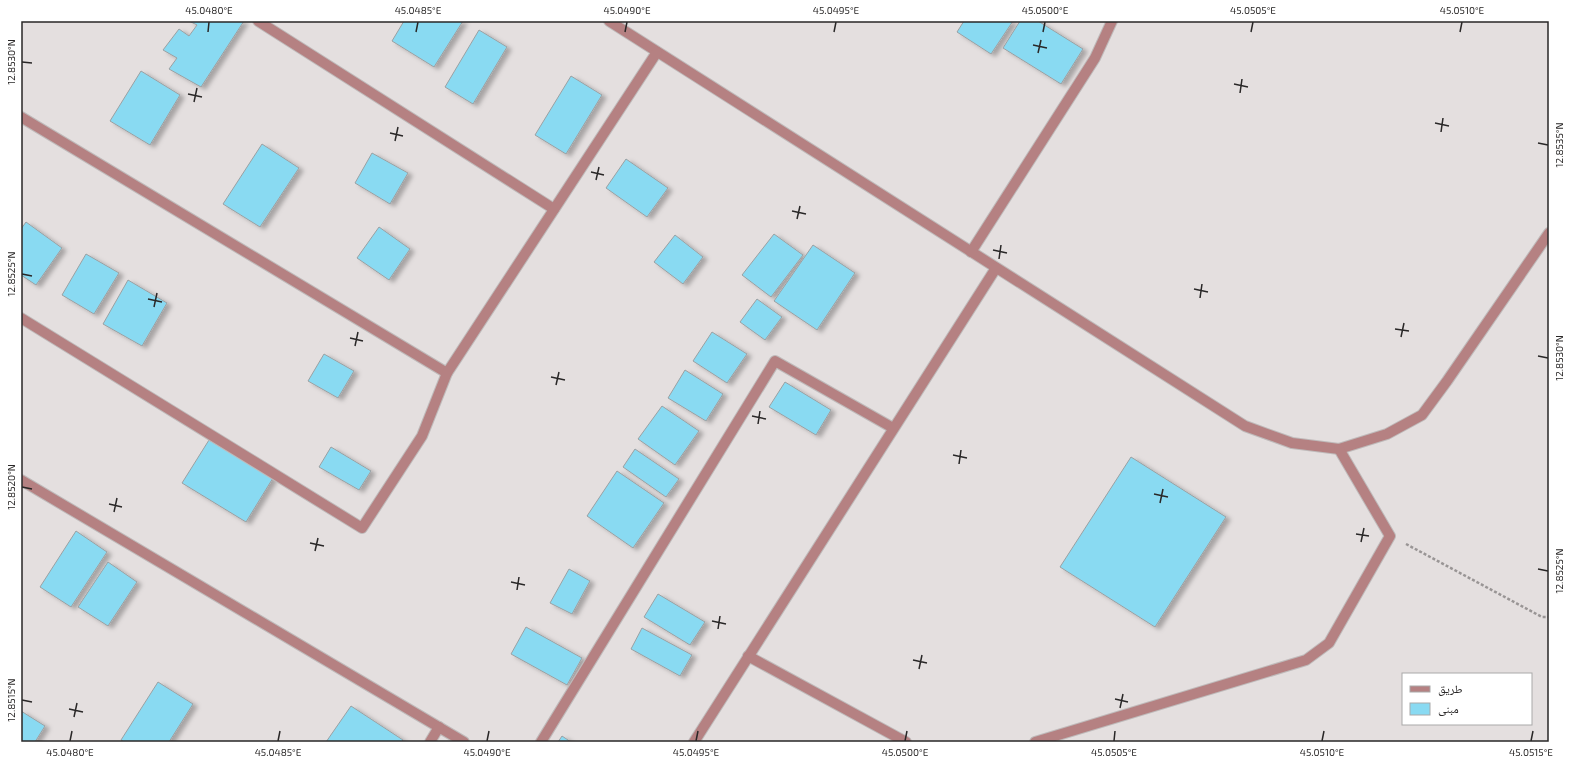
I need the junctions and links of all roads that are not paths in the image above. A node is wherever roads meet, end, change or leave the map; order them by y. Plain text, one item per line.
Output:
1 (258, 21) edge
2 (609, 21) edge
3 (1112, 21) edge
4 (657, 52) junction
5 (21, 117) edge
6 (554, 209) junction
7 (1549, 232) edge
8 (971, 252) junction
9 (996, 268) junction
10 (21, 318) edge
11 (447, 373) junction
12 (893, 428) junction
13 (1340, 449) junction
14 (21, 480) edge
15 (748, 656) junction
16 (439, 727) junction
17 (430, 742) edge
18 (464, 742) edge
19 (541, 742) edge
20 (694, 742) edge
21 (906, 742) edge
22 (1035, 742) edge

1 - 6 street
2 - 4 street
3 - 8 street
4 - 6 street
4 - 8 street
5 - 11 street
6 - 11 street
7 - 13 street
8 - 9 street
9 - 12 street
9 - 13 street
10 - 11 street
12 - 15 street
12 - 19 street
13 - 22 street
14 - 16 street
15 - 20 street
15 - 21 street
16 - 17 street
16 - 18 street

